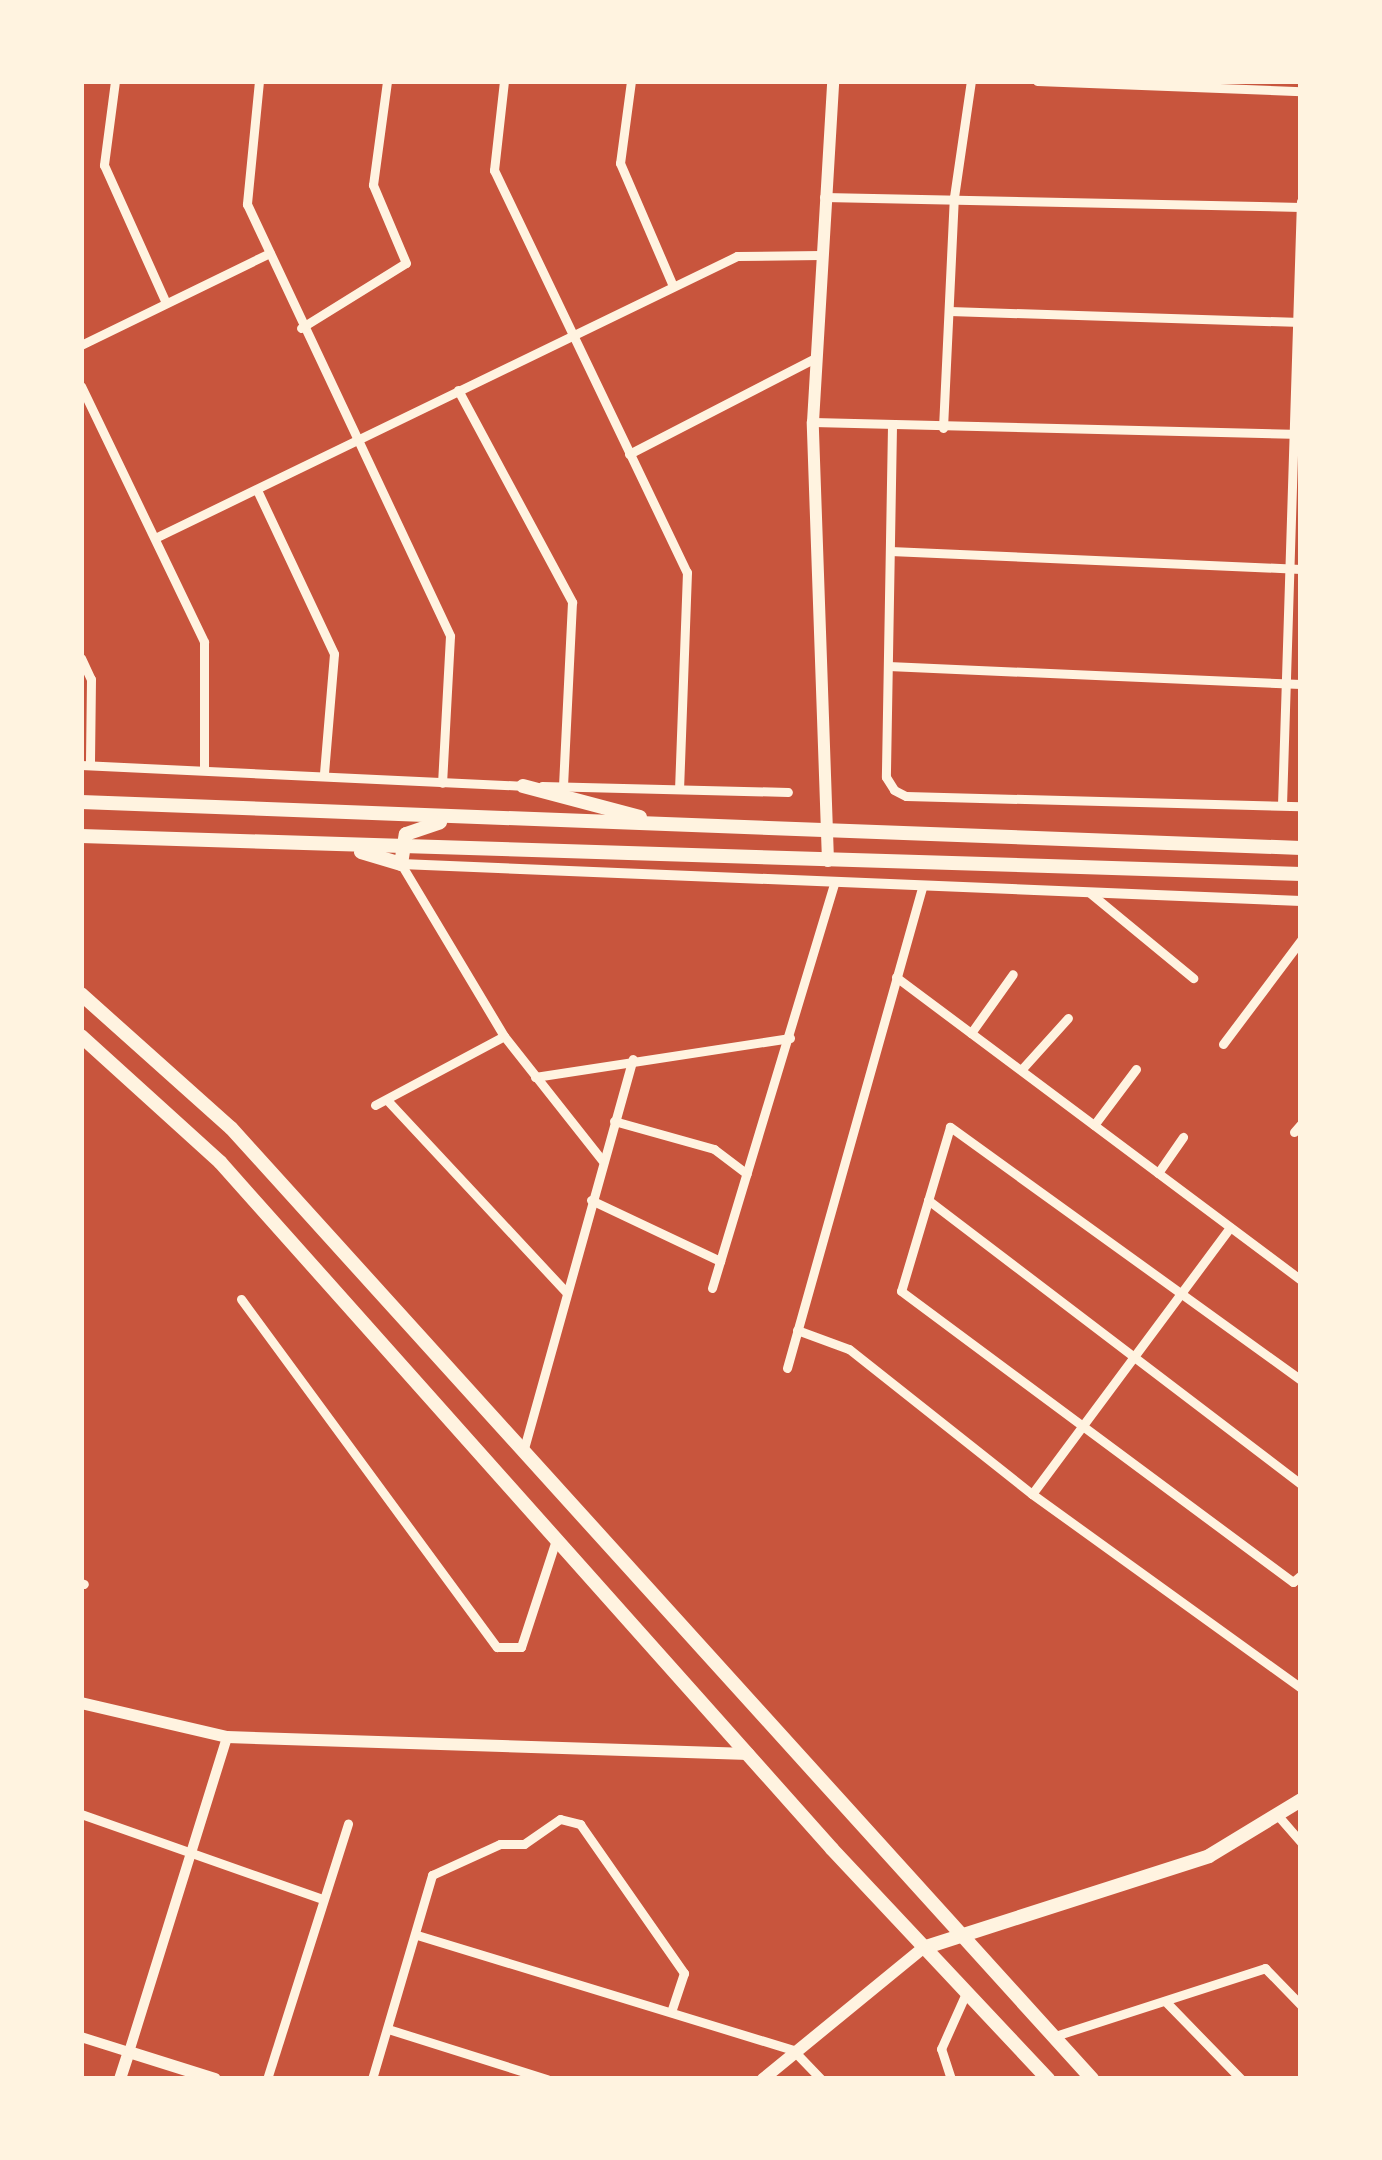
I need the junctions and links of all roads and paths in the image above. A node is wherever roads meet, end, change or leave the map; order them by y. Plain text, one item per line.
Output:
1 (115, 81) edge
2 (259, 81) edge
3 (387, 81) edge
4 (504, 81) edge
5 (631, 81) edge
6 (833, 81) edge
7 (971, 81) edge
8 (1037, 81) edge
9 (1301, 91) edge
10 (954, 196) junction
11 (824, 197) junction
12 (1301, 204) edge
13 (270, 254) junction
14 (821, 254) junction
15 (672, 284) junction
16 (166, 303) junction
17 (949, 311) junction
18 (1299, 322) edge
19 (301, 328) junction
20 (571, 333) junction
21 (81, 345) edge
22 (815, 358) junction
23 (81, 386) edge
24 (458, 390) junction
25 (813, 422) junction
26 (892, 426) junction
27 (943, 428) junction
28 (1298, 434) edge
29 (356, 442) junction
30 (629, 454) junction
31 (256, 490) junction
32 (154, 538) junction
33 (890, 551) junction
34 (1296, 569) edge
35 (81, 658) edge
36 (888, 666) junction
37 (1286, 683) junction
38 (1301, 683) edge
39 (86, 764) edge
40 (204, 769) junction
41 (324, 773) junction
42 (442, 783) junction
43 (524, 786) junction
44 (563, 787) junction
45 (680, 788) junction
46 (788, 792) dead end
47 (81, 802) edge
48 (1282, 805) junction
49 (1301, 806) edge
50 (481, 816) junction
51 (651, 822) junction
52 (830, 831) junction
53 (81, 836) edge
54 (1301, 848) edge
55 (401, 856) junction
56 (828, 861) junction
57 (1301, 874) edge
58 (834, 885) junction
59 (922, 888) junction
60 (1090, 893) junction
61 (1301, 901) edge
62 (1301, 940) edge
63 (1013, 974) dead end
64 (896, 976) junction
65 (1193, 978) dead end
66 (81, 994) edge
67 (1068, 1018) dead end
68 (971, 1033) junction
69 (81, 1036) edge
70 (504, 1036) junction
71 (790, 1038) junction
72 (1223, 1044) dead end
73 (633, 1059) junction
74 (1136, 1069) dead end
75 (1021, 1070) junction
76 (535, 1077) junction
77 (386, 1100) junction
78 (374, 1105) dead end
79 (614, 1121) junction
80 (1094, 1125) junction
81 (1184, 1137) dead end
82 (602, 1160) junction
83 (1158, 1173) junction
84 (747, 1174) junction
85 (591, 1200) junction
86 (928, 1200) junction
87 (1230, 1227) junction
88 (720, 1261) junction
89 (1301, 1280) edge
90 (712, 1288) dead end
91 (1184, 1289) junction
92 (566, 1292) junction
93 (241, 1299) dead end
94 (797, 1330) junction
95 (1135, 1355) junction
96 (787, 1368) dead end
97 (1301, 1380) edge
98 (1084, 1424) junction
99 (523, 1452) junction
100 (1301, 1484) edge
101 (1032, 1494) junction
102 (558, 1535) junction
103 (1297, 1578) edge
104 (1301, 1687) edge
105 (81, 1703) edge
106 (227, 1737) junction
107 (751, 1754) junction
108 (1301, 1799) edge
109 (81, 1814) edge
110 (1280, 1818) junction
111 (347, 1824) dead end
112 (1301, 1841) edge
113 (191, 1850) junction
114 (322, 1899) junction
115 (956, 1935) junction
116 (417, 1936) junction
117 (923, 1948) junction
118 (966, 1993) junction
119 (1168, 2003) junction
120 (1301, 2005) edge
121 (671, 2012) junction
122 (388, 2029) junction
123 (81, 2037) edge
124 (1052, 2037) junction
125 (793, 2050) junction
126 (129, 2052) junction
127 (1086, 2077) edge
128 (120, 2079) edge
129 (215, 2079) edge
130 (267, 2079) edge
131 (372, 2079) edge
132 (547, 2079) edge
133 (763, 2079) edge
134 (821, 2079) edge
135 (951, 2079) edge
136 (1048, 2079) edge
137 (1241, 2079) edge

1 - 16 street
2 - 13 street
3 - 19 street
4 - 20 street
5 - 15 street
6 - 11 main road
7 - 10 street
8 - 9 street
10 - 11 street
10 - 12 street
10 - 17 street
11 - 14 main road
12 - 18 street
13 - 16 street
13 - 19 street
14 - 15 street
14 - 22 main road
15 - 20 street
16 - 21 street
17 - 18 street
17 - 27 street
18 - 28 street
19 - 29 street
20 - 24 street
20 - 30 street
22 - 25 main road
22 - 30 street
23 - 32 street
24 - 29 street
24 - 44 street
25 - 26 street
25 - 52 main road
26 - 27 street
26 - 33 street
27 - 28 street
28 - 34 street
29 - 31 street
29 - 42 street
30 - 45 street
31 - 32 street
31 - 41 street
32 - 40 street
33 - 34 street
33 - 36 street
34 - 37 street
35 - 39 street
36 - 37 street
36 - 48 street
37 - 38 street
37 - 48 street
39 - 40 street
40 - 41 street
41 - 42 street
42 - 43 street
43 - 44 street
43 - 51 main road
44 - 45 street
45 - 46 street
47 - 50 main road
48 - 49 street
50 - 51 main road
50 - 55 main road
51 - 52 main road
52 - 54 main road
52 - 56 main road
53 - 55 main road
55 - 56 main road
55 - 58 street
55 - 70 street
56 - 57 main road
58 - 59 street
58 - 71 street
59 - 60 street
59 - 64 street
60 - 61 street
60 - 65 street
62 - 72 street
63 - 68 street
64 - 68 street
64 - 94 street
66 - 99 main road
67 - 75 street
68 - 75 street
69 - 102 main road
70 - 76 street
70 - 77 street
71 - 73 street
71 - 84 street
73 - 76 street
73 - 79 street
74 - 80 street
75 - 80 street
76 - 82 street
77 - 78 street
77 - 92 street
79 - 82 street
79 - 84 street
80 - 83 street
81 - 83 street
82 - 85 street
83 - 87 street
84 - 88 street
85 - 88 street
85 - 92 street
86 - 91 street
86 - 95 street
86 - 98 street
87 - 89 street
87 - 91 street
88 - 90 street
91 - 95 street
91 - 97 street
92 - 99 street
93 - 102 street
94 - 96 street
94 - 101 street
95 - 98 street
95 - 100 street
98 - 101 street
98 - 103 street
99 - 115 main road
101 - 104 street
102 - 107 main road
105 - 106 main road
106 - 107 main road
106 - 113 street
107 - 117 main road
108 - 110 main road
109 - 113 street
110 - 112 street
110 - 115 main road
111 - 114 street
113 - 114 street
113 - 126 street
114 - 130 street
115 - 117 main road
115 - 124 main road
116 - 121 street
116 - 121 street
116 - 122 street
117 - 118 main road
117 - 125 main road
118 - 135 street
118 - 136 main road
119 - 120 street
119 - 124 street
119 - 137 street
121 - 125 street
122 - 131 street
122 - 132 street
123 - 126 street
124 - 127 main road
125 - 133 main road
125 - 134 street
126 - 128 main road
126 - 129 main road

